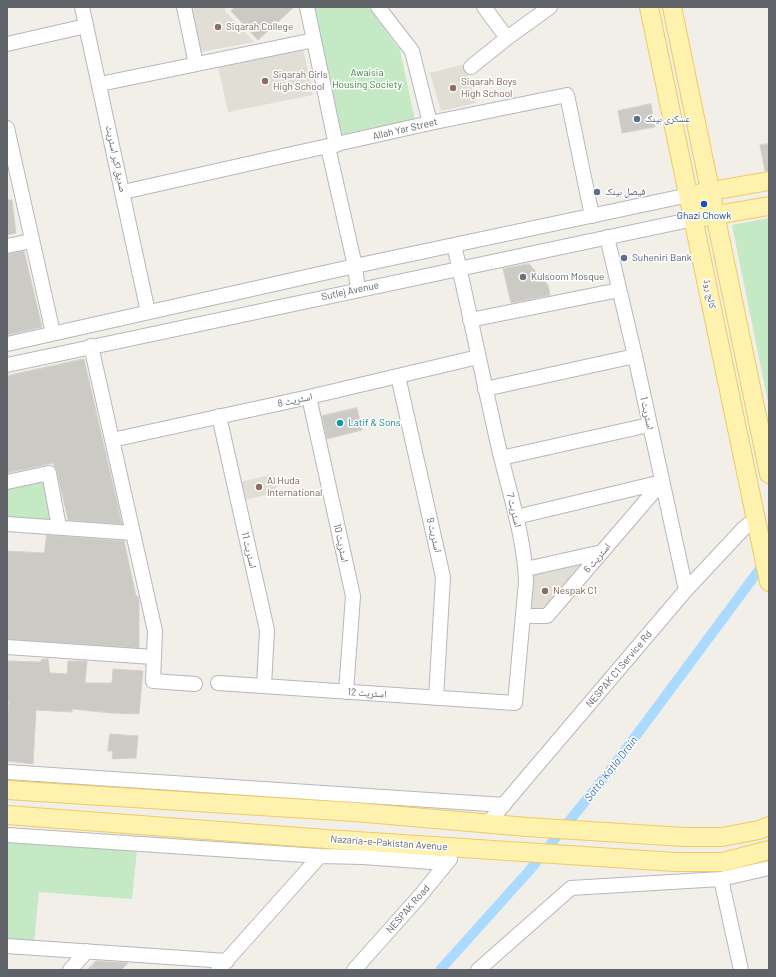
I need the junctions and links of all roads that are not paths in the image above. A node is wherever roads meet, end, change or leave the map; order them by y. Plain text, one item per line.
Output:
1 (82, 7) edge
2 (184, 7) edge
3 (307, 7) edge
4 (378, 7) edge
5 (484, 7) edge
6 (550, 7) edge
7 (649, 7) edge
8 (672, 7) edge
9 (86, 26) junction
10 (507, 38) junction
11 (314, 40) junction
12 (7, 44) edge
13 (196, 64) junction
14 (471, 67) dead end
15 (100, 84) junction
16 (430, 123) junction
17 (7, 128) edge
18 (332, 146) junction
19 (9, 149) edge
20 (769, 181) edge
21 (711, 191) junction
22 (123, 192) junction
23 (689, 195) junction
24 (769, 206) edge
25 (716, 215) junction
26 (592, 216) junction
27 (694, 219) junction
28 (607, 237) junction
29 (31, 241) junction
30 (454, 245) junction
31 (7, 246) edge
32 (355, 266) junction
33 (459, 268) junction
34 (358, 290) junction
35 (619, 290) junction
36 (148, 312) junction
37 (470, 320) junction
38 (53, 333) junction
39 (7, 344) edge
40 (91, 346) junction
41 (635, 356) junction
42 (478, 358) junction
43 (7, 365) edge
44 (398, 376) junction
45 (485, 389) junction
46 (309, 397) junction
47 (219, 416) junction
48 (649, 425) junction
49 (112, 440) junction
50 (501, 458) junction
51 (769, 474) edge
52 (7, 482) edge
53 (662, 482) junction
54 (516, 517) junction
55 (752, 523) junction
56 (7, 524) edge
57 (59, 527) junction
58 (133, 533) junction
59 (602, 552) junction
60 (526, 569) junction
61 (769, 582) edge
62 (686, 590) junction
63 (523, 616) junction
64 (7, 647) edge
65 (153, 657) junction
66 (218, 683) dead end
67 (195, 684) dead end
68 (264, 686) junction
69 (346, 692) junction
70 (436, 698) junction
71 (515, 703) joint
72 (7, 772) edge
73 (7, 790) edge
74 (504, 805) junction
75 (7, 815) edge
76 (488, 823) junction
77 (766, 826) edge
78 (7, 835) edge
79 (462, 848) junction
80 (769, 850) edge
81 (320, 856) junction
82 (446, 863) junction
83 (769, 868) edge
84 (721, 879) junction
85 (7, 946) edge
86 (87, 952) junction
87 (222, 965) edge
88 (70, 970) edge
89 (354, 970) edge
90 (478, 970) edge
91 (741, 970) edge

1 - 9 street, صدیق اکبر اسٹریٹ
2 - 13 street
3 - 11 street
4 - 16 street
5 - 10 street
6 - 10 street
7 - 23 main road, کالج روڈ
8 - 21 main road
9 - 12 street
9 - 15 street, صدیق اکبر اسٹریٹ
10 - 14 street
11 - 13 street
11 - 18 street
13 - 15 street
15 - 22 street, صدیق اکبر اسٹریٹ
16 - 18 street, Allah Yar Street
16 - 26 street, Allah Yar Street
17 - 19 street
18 - 22 street, Allah Yar Street
18 - 32 street
19 - 29 street
20 - 21 main road
21 - 23 main road
21 - 25 main road
22 - 36 street, صدیق اکبر اسٹریٹ
23 - 26 street
23 - 27 main road, کالج روڈ
24 - 25 main road
25 - 27 main road
25 - 51 main road
26 - 30 street
27 - 28 street, Sutlej Avenue
27 - 55 main road, کالج روڈ
28 - 33 street, Sutlej Avenue
28 - 35 street, اسٹریٹ 1
29 - 31 street
29 - 38 street
30 - 32 street
30 - 33 street, اسٹریٹ 7
32 - 34 street
32 - 36 street
33 - 34 street, Sutlej Avenue
33 - 37 street, اسٹریٹ 7
34 - 40 street, Sutlej Avenue
35 - 37 street
35 - 41 street, اسٹریٹ 1
36 - 38 street
37 - 42 street, اسٹریٹ 7
38 - 39 street
40 - 43 street, Sutlej Avenue
40 - 49 street
41 - 45 street
41 - 48 street, اسٹریٹ 1
42 - 44 street, اسٹریٹ 8
42 - 45 street, اسٹریٹ 7
44 - 46 street, اسٹریٹ 8
44 - 70 street, اسٹریٹ 9
45 - 50 street, اسٹریٹ 7
46 - 47 street, اسٹریٹ 8
46 - 69 street, اسٹریٹ 10
47 - 49 street, اسٹریٹ 8
47 - 68 street, اسٹریٹ 11
48 - 50 street
48 - 53 street, اسٹریٹ 1
49 - 58 street
50 - 54 street, اسٹریٹ 7
52 - 57 street
53 - 54 street
53 - 59 street, اسٹریٹ 6
53 - 62 street, اسٹریٹ 1
54 - 60 street, اسٹریٹ 7
55 - 61 main road, کالج روڈ
55 - 62 street, NESPAK C1 Service Rd
56 - 57 street
57 - 58 street
58 - 65 street
59 - 60 street
59 - 63 street, اسٹریٹ 6
60 - 63 street, اسٹریٹ 7
62 - 74 street, NESPAK C1 Service Rd
63 - 71 street, اسٹریٹ 7
64 - 65 street
65 - 67 street
66 - 68 street, اسٹریٹ 12
68 - 69 street, اسٹریٹ 12
69 - 70 street, اسٹریٹ 12
70 - 71 street, اسٹریٹ 12
72 - 74 street
73 - 76 main road
74 - 76 street, NESPAK C1 Service Rd
75 - 79 main road, Nazaria-e-Pakistan Avenue
76 - 77 main road
78 - 81 street
79 - 80 main road, Nazaria-e-Pakistan Avenue
79 - 82 street, NESPAK Road
81 - 82 street
81 - 87 street
82 - 89 street, NESPAK Road
83 - 84 street
84 - 90 street
84 - 91 street
85 - 86 street
86 - 87 street
86 - 88 street

